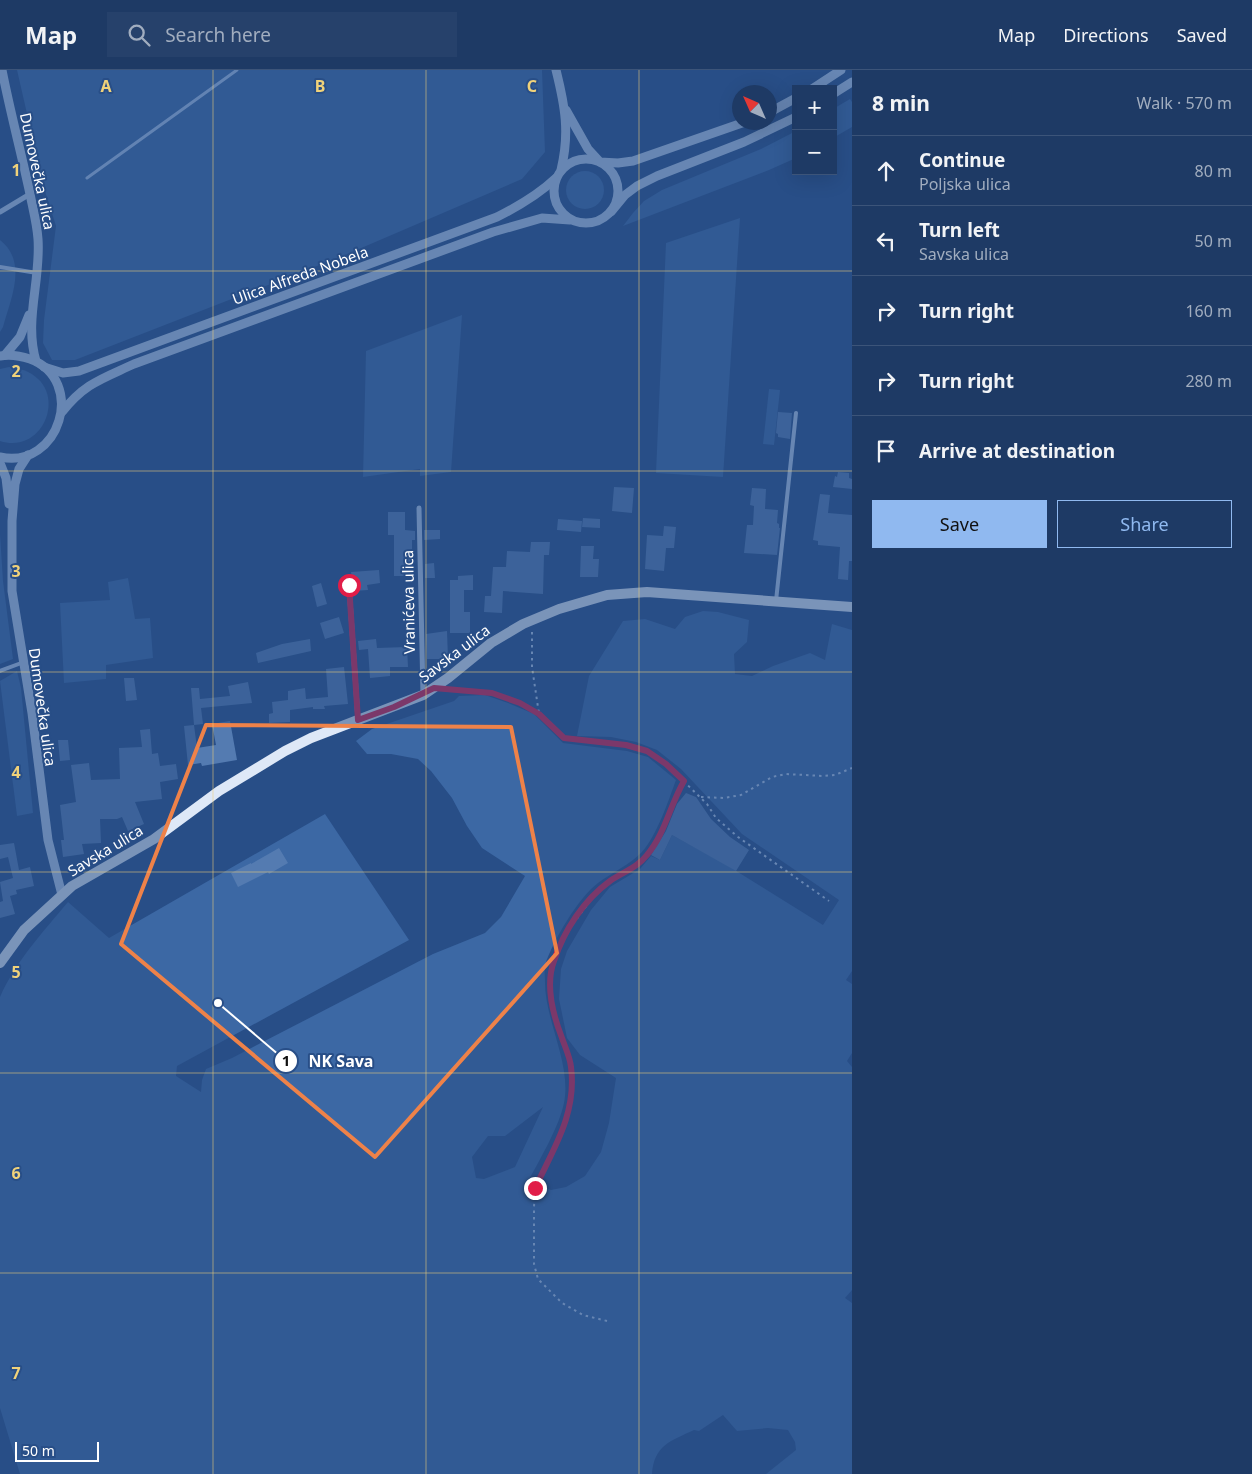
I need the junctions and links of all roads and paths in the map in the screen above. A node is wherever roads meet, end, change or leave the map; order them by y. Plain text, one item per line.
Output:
1 (2, 70) edge
2 (556, 70) edge
3 (841, 70) edge
4 (852, 82) edge
5 (818, 85) edge
6 (837, 91) edge
7 (792, 100) edge
8 (777, 108) edge
9 (566, 110) junction
10 (792, 119) edge
11 (732, 127) edge
12 (600, 162) junction
13 (558, 174) junction
14 (30, 194) junction
15 (0, 212) edge
16 (611, 212) junction
17 (570, 220) junction
18 (0, 267) edge
19 (37, 273) junction
20 (32, 308) junction
21 (3, 356) edge
22 (36, 361) junction
23 (44, 367) junction
24 (62, 412) junction
25 (796, 414) dead end
26 (28, 455) junction
27 (0, 457) edge
28 (0, 463) edge
29 (419, 508) dead end
30 (12, 521) junction
31 (349, 585) dead end
32 (776, 601) junction
33 (852, 607) edge
34 (532, 619) junction
35 (24, 662) junction
36 (0, 671) edge
37 (434, 688) junction
38 (423, 695) junction
39 (539, 714) junction
40 (358, 720) junction
41 (852, 768) edge
42 (684, 781) junction
43 (700, 797) junction
44 (62, 895) junction
45 (829, 900) dead end
46 (0, 963) edge
47 (607, 1321) dead end

1 - 14 street, Dumovečka ulica
2 - 9 street
3 - 5 street
4 - 6 street
7 - 8 street
9 - 12 street
9 - 13 street
10 - 16 street
11 - 12 street
12 - 13 street
12 - 16 street
13 - 17 street
13 - 23 street, Ulica Alfreda Nobela
14 - 15 street
14 - 19 street, Dumovečka ulica
16 - 17 street
17 - 24 street, Ulica Alfreda Nobela
18 - 19 lane
19 - 20 street, Dumovečka ulica
20 - 21 street, Dumovečka ulica
20 - 22 street, Dumovečka ulica
21 - 22 street
22 - 23 street
23 - 24 street
24 - 26 street
25 - 32 lane
26 - 27 street
26 - 30 street, Dumovečka ulica
28 - 30 street, Dumovečka ulica
29 - 38 street, Vranićeva ulica
30 - 35 street, Dumovečka ulica
31 - 40 street
32 - 33 main road, Savska ulica
32 - 34 main road, Savska ulica
34 - 37 main road, Savska ulica
34 - 39 path
35 - 36 lane
35 - 44 street, Dumovečka ulica
37 - 38 main road, Savska ulica
37 - 39 path
38 - 40 main road, Savska ulica
39 - 42 path
40 - 44 main road, Savska ulica
41 - 43 path
42 - 43 path
42 - 47 path
43 - 45 path
44 - 46 main road, Savska ulica

